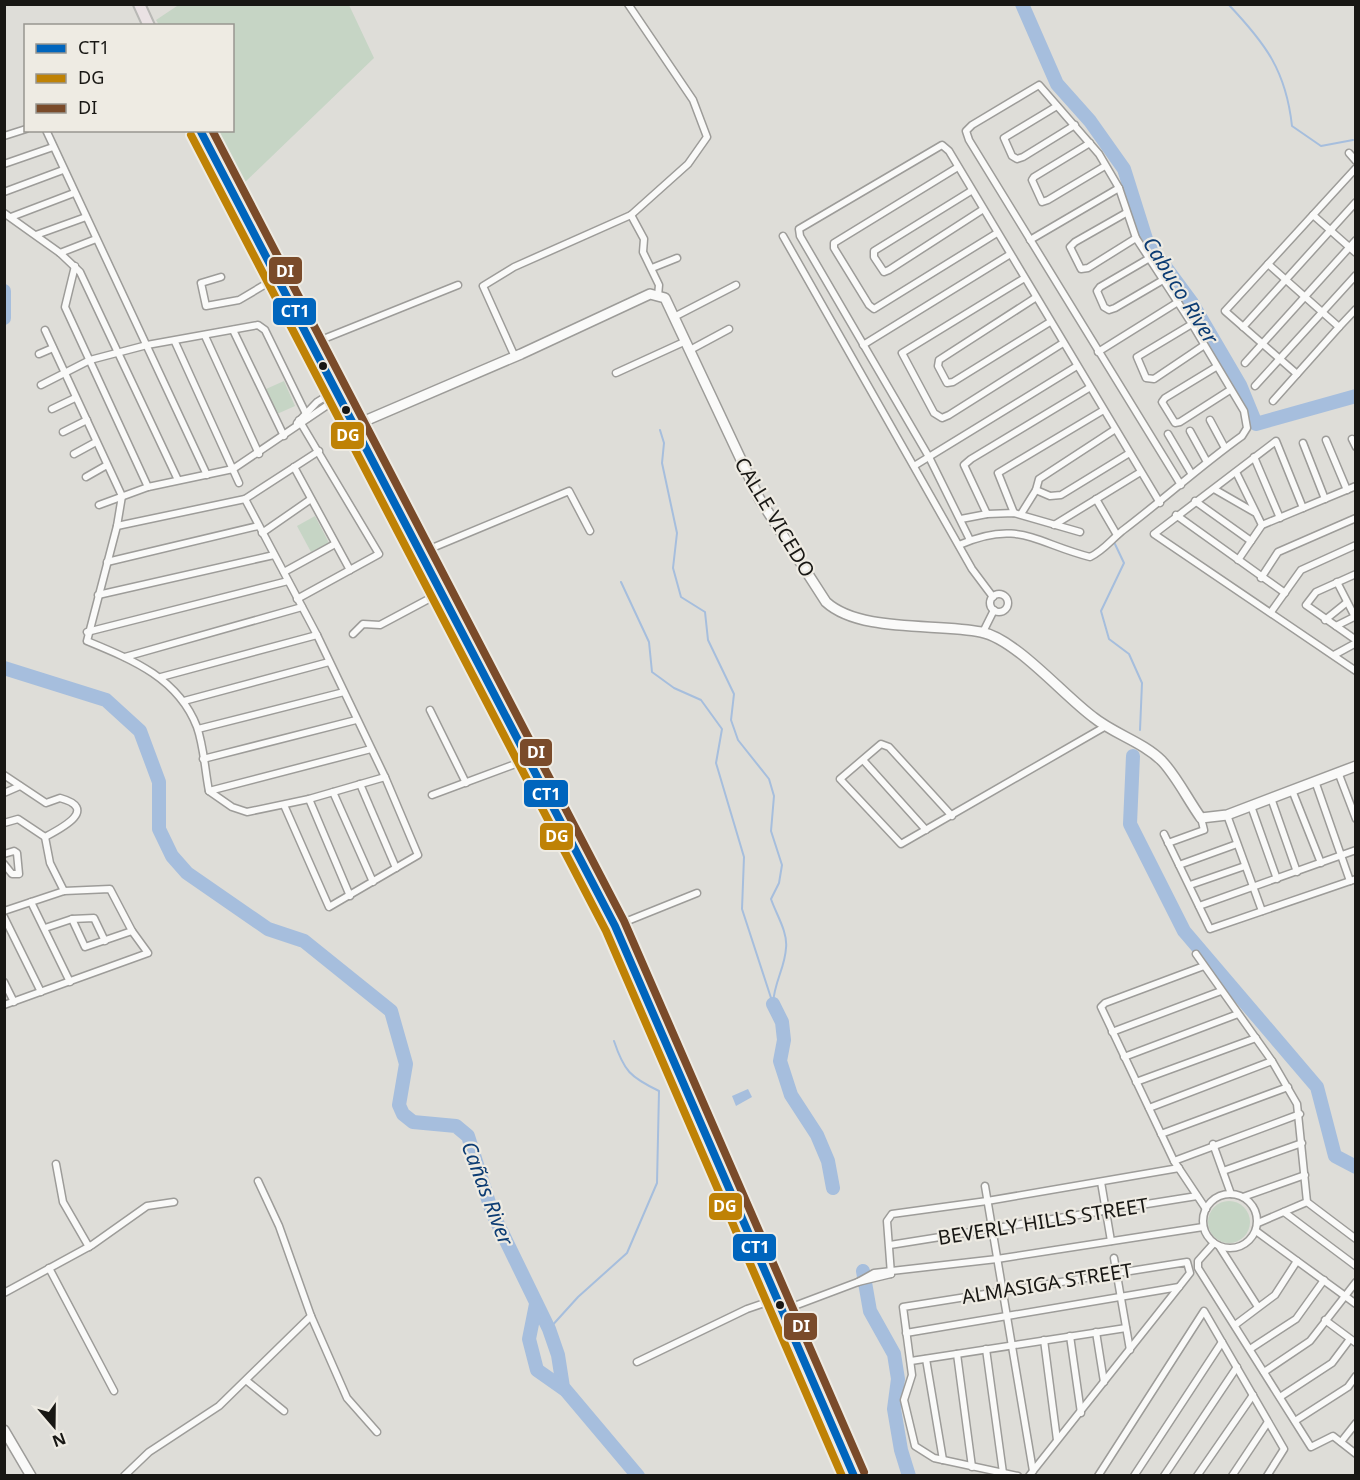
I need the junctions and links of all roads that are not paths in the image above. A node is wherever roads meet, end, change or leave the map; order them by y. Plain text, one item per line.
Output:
1 (139, 4) edge
2 (628, 4) edge
3 (148, 24) edge
4 (1057, 106) junction
5 (1075, 125) junction
6 (24, 130) edge
7 (47, 132) edge
8 (201, 132) edge
9 (4, 136) edge
10 (1090, 143) junction
11 (53, 147) junction
12 (1348, 153) dead end
13 (1356, 161) edge
14 (4, 164) edge
15 (1105, 166) junction
16 (958, 167) junction
17 (1356, 168) edge
18 (63, 170) junction
19 (1119, 188) junction
20 (971, 191) junction
21 (4, 192) edge
22 (74, 193) junction
23 (1356, 202) edge
24 (982, 210) junction
25 (1126, 213) junction
26 (8, 215) edge
27 (631, 215) junction
28 (1313, 215) junction
29 (86, 217) junction
30 (1330, 229) junction
31 (997, 233) junction
32 (36, 235) junction
33 (783, 236) dead end
34 (1136, 238) junction
35 (96, 239) junction
36 (1030, 240) junction
37 (1356, 240) edge
38 (1349, 247) junction
39 (1356, 253) edge
40 (60, 254) junction
41 (1009, 255) junction
42 (677, 258) dead end
43 (1148, 259) junction
44 (1268, 264) junction
45 (75, 266) junction
46 (652, 268) junction
47 (1356, 275) edge
48 (221, 277) dead end
49 (276, 278) junction
50 (1023, 279) junction
51 (1163, 280) junction
52 (1286, 280) junction
53 (458, 285) dead end
54 (736, 285) dead end
55 (658, 296) junction
56 (1304, 297) junction
57 (1035, 298) junction
58 (1178, 302) junction
59 (1356, 309) edge
60 (1322, 312) junction
61 (676, 316) junction
62 (1050, 322) junction
63 (1192, 324) junction
64 (1243, 327) junction
65 (1339, 327) junction
66 (729, 329) dead end
67 (45, 330) dead end
68 (233, 330) junction
69 (205, 336) junction
70 (686, 341) junction
71 (175, 342) junction
72 (1063, 343) junction
73 (311, 344) junction
74 (1261, 344) junction
75 (147, 345) junction
76 (863, 345) junction
77 (1203, 346) junction
78 (53, 348) junction
79 (690, 350) junction
80 (1098, 352) junction
81 (118, 353) junction
82 (39, 354) dead end
83 (515, 357) junction
84 (90, 360) junction
85 (1280, 360) junction
86 (1245, 363) dead end
87 (1077, 366) junction
88 (1216, 367) junction
89 (64, 373) junction
90 (616, 373) dead end
91 (1297, 374) junction
92 (41, 384) dead end
93 (1255, 386) dead end
94 (1089, 388) junction
95 (1230, 390) junction
96 (337, 395) junction
97 (75, 398) junction
98 (1273, 401) dead end
99 (52, 409) dead end
100 (1102, 411) junction
101 (306, 415) junction
102 (87, 420) junction
103 (1210, 420) dead end
104 (298, 423) junction
105 (353, 426) junction
106 (1114, 430) junction
107 (1190, 431) dead end
108 (63, 432) dead end
109 (1168, 434) dead end
110 (284, 436) junction
111 (1352, 439) dead end
112 (1326, 441) dead end
113 (96, 442) junction
114 (1302, 443) dead end
115 (1356, 447) edge
116 (1225, 448) junction
117 (319, 451) junction
118 (74, 454) dead end
119 (259, 454) junction
120 (1128, 454) junction
121 (929, 457) junction
122 (1254, 457) junction
123 (1207, 462) junction
124 (107, 465) junction
125 (914, 466) junction
126 (294, 467) junction
127 (232, 469) junction
128 (1236, 471) junction
129 (1139, 472) junction
130 (207, 474) junction
131 (1191, 474) junction
132 (86, 477) dead end
133 (178, 480) junction
134 (238, 483) dead end
135 (1180, 485) junction
136 (1356, 486) edge
137 (148, 487) junction
138 (1214, 489) junction
139 (1036, 490) junction
140 (1347, 490) junction
141 (122, 495) junction
142 (245, 499) junction
143 (311, 499) junction
144 (1096, 499) junction
145 (1325, 499) junction
146 (1195, 501) junction
147 (1160, 503) junction
148 (99, 505) dead end
149 (1303, 508) junction
150 (1254, 512) junction
151 (1018, 513) junction
152 (987, 514) junction
153 (1176, 515) junction
154 (1281, 518) junction
155 (1356, 518) edge
156 (961, 519) junction
157 (1053, 525) junction
158 (1262, 525) junction
159 (117, 526) junction
160 (258, 526) junction
161 (590, 531) dead end
162 (1080, 532) dead end
163 (262, 533) junction
164 (1117, 535) junction
165 (970, 540) junction
166 (1251, 541) junction
167 (335, 544) junction
168 (959, 545) junction
169 (1356, 545) edge
170 (420, 553) junction
171 (274, 555) junction
172 (1238, 560) junction
173 (107, 562) junction
174 (350, 570) junction
175 (284, 572) junction
176 (1356, 574) edge
177 (1261, 578) junction
178 (288, 581) junction
179 (1338, 582) junction
180 (441, 592) junction
181 (1285, 592) junction
182 (98, 596) junction
183 (993, 597) junction
184 (297, 599) junction
185 (1346, 603) junction
186 (302, 607) junction
187 (994, 610) junction
188 (1271, 612) junction
189 (1355, 617) edge
190 (1325, 620) junction
191 (1336, 626) junction
192 (87, 632) junction
193 (983, 632) junction
194 (353, 634) dead end
195 (317, 635) junction
196 (1356, 641) edge
197 (1334, 655) junction
198 (125, 657) junction
199 (329, 662) junction
200 (1356, 671) edge
201 (161, 677) junction
202 (344, 692) junction
203 (184, 701) junction
204 (429, 710) dead end
205 (356, 720) junction
206 (1106, 726) junction
207 (198, 729) junction
208 (371, 749) junction
209 (203, 759) junction
210 (529, 759) junction
211 (863, 760) junction
212 (1356, 766) edge
213 (1338, 772) junction
214 (4, 775) edge
215 (385, 777) junction
216 (1315, 781) junction
217 (466, 783) junction
218 (360, 784) junction
219 (20, 786) junction
220 (1292, 790) junction
221 (209, 791) junction
222 (333, 792) junction
223 (4, 793) edge
224 (432, 795) dead end
225 (1271, 798) junction
226 (309, 799) junction
227 (284, 805) junction
228 (1251, 806) junction
229 (1227, 815) junction
230 (952, 816) junction
231 (1201, 818) junction
232 (1356, 819) edge
233 (4, 824) edge
234 (926, 830) junction
235 (1164, 834) dead end
236 (45, 837) junction
237 (1168, 843) junction
238 (1237, 844) junction
239 (1356, 850) edge
240 (4, 854) edge
241 (1342, 855) junction
242 (1321, 863) junction
243 (4, 864) edge
244 (1179, 865) junction
245 (1245, 866) junction
246 (396, 868) junction
247 (1297, 872) junction
248 (1277, 879) junction
249 (1353, 880) edge
250 (373, 882) junction
251 (1190, 885) junction
252 (1254, 888) junction
253 (64, 891) junction
254 (697, 893) dead end
255 (350, 896) junction
256 (31, 902) junction
257 (1199, 906) junction
258 (4, 911) edge
259 (1262, 911) junction
260 (4, 917) edge
261 (72, 919) junction
262 (615, 926) junction
263 (45, 928) junction
264 (132, 931) junction
265 (105, 941) junction
266 (1196, 954) dead end
267 (1204, 966) junction
268 (4, 982) edge
269 (70, 982) junction
270 (1221, 991) junction
271 (41, 992) junction
272 (14, 1002) junction
273 (4, 1005) edge
274 (1238, 1014) junction
275 (1112, 1032) junction
276 (1256, 1038) junction
277 (1124, 1057) junction
278 (1272, 1061) junction
279 (1136, 1082) junction
280 (1288, 1087) junction
281 (1149, 1108) junction
282 (1300, 1114) junction
283 (1161, 1134) junction
284 (1302, 1143) junction
285 (1213, 1144) junction
286 (1174, 1161) junction
287 (56, 1164) dead end
288 (1179, 1168) junction
289 (1223, 1171) junction
290 (1305, 1175) junction
291 (258, 1181) dead end
292 (1101, 1182) junction
293 (985, 1186) dead end
294 (1231, 1194) junction
295 (1197, 1196) junction
296 (1244, 1197) junction
297 (987, 1201) junction
298 (174, 1202) dead end
299 (1307, 1202) junction
300 (1206, 1209) junction
301 (1106, 1211) junction
302 (1284, 1212) junction
303 (1258, 1223) junction
304 (1203, 1227) junction
305 (992, 1229) junction
306 (1256, 1231) junction
307 (1356, 1239) edge
308 (1111, 1241) junction
309 (890, 1245) junction
310 (1216, 1245) junction
311 (88, 1247) junction
312 (1114, 1258) dead end
313 (997, 1259) junction
314 (1297, 1261) junction
315 (1356, 1266) edge
316 (49, 1268) junction
317 (891, 1273) junction
318 (1116, 1273) junction
319 (1324, 1280) junction
320 (1356, 1282) edge
321 (1179, 1287) junction
322 (1002, 1290) junction
323 (4, 1293) edge
324 (1344, 1296) junction
325 (1120, 1297) junction
326 (776, 1299) junction
327 (1356, 1304) edge
328 (1258, 1307) junction
329 (781, 1311) junction
330 (1006, 1316) junction
331 (311, 1317) junction
332 (1325, 1320) junction
333 (1235, 1325) junction
334 (1126, 1328) junction
335 (1096, 1332) junction
336 (906, 1333) junction
337 (1070, 1336) junction
338 (1044, 1341) junction
339 (1353, 1341) edge
340 (1222, 1342) junction
341 (1011, 1346) junction
342 (986, 1349) junction
343 (1250, 1349) junction
344 (1130, 1350) junction
345 (957, 1354) junction
346 (926, 1359) junction
347 (911, 1361) junction
348 (637, 1362) dead end
349 (1237, 1367) junction
350 (1264, 1372) junction
351 (1356, 1376) edge
352 (247, 1381) junction
353 (1104, 1382) junction
354 (114, 1391) dead end
355 (1253, 1395) junction
356 (1280, 1397) junction
357 (284, 1411) dead end
358 (1081, 1413) junction
359 (1295, 1421) junction
360 (1268, 1422) junction
361 (1356, 1423) edge
362 (4, 1430) edge
363 (377, 1432) dead end
364 (1058, 1440) junction
365 (1341, 1442) junction
366 (1356, 1454) edge
367 (944, 1460) junction
368 (972, 1467) junction
369 (1003, 1473) junction
370 (1031, 1473) edge
371 (31, 1476) edge
372 (124, 1476) edge
373 (855, 1476) edge
374 (1018, 1476) edge
375 (1098, 1476) edge
376 (1134, 1476) edge
377 (1164, 1476) edge
378 (1197, 1476) edge
379 (1232, 1476) edge
380 (1267, 1476) edge

1 - 3 main road
2 - 27 street
4 - 5 street
4 - 5 street
4 - 36 street
5 - 10 street
6 - 9 street
7 - 11 street
8 - 49 main road
10 - 15 street
10 - 15 street
11 - 14 street
11 - 18 street
12 - 13 street
15 - 19 street
16 - 20 street
16 - 31 street
16 - 76 street
17 - 28 street
18 - 21 street
18 - 22 street
19 - 25 street
19 - 36 street
20 - 24 street
20 - 24 street
22 - 26 street
22 - 29 street
23 - 30 street
24 - 31 street
25 - 34 street
25 - 34 street
26 - 32 street
27 - 46 street
27 - 83 street
28 - 30 street
28 - 44 street
29 - 32 street
29 - 35 street
30 - 38 street
30 - 52 street
31 - 41 street
32 - 40 street
33 - 125 street
34 - 43 street
35 - 40 street
35 - 75 street
36 - 80 street
37 - 38 street
38 - 39 street
38 - 56 street
40 - 45 street
41 - 50 street
41 - 76 street
42 - 46 street
43 - 51 street
43 - 51 street
44 - 52 street
44 - 64 street
45 - 81 street
45 - 84 street
46 - 55 street
47 - 60 street
48 - 49 street
49 - 73 main road
50 - 57 street
50 - 72 street
51 - 58 street
52 - 56 street
52 - 64 street
53 - 73 street
54 - 61 street
55 - 61 street, CALLE VICEDO
55 - 83 street
56 - 60 street
56 - 74 street
57 - 62 street
57 - 62 street
58 - 63 street
58 - 80 street
59 - 65 street
60 - 65 street
60 - 85 street
61 - 70 street, CALLE VICEDO
62 - 72 street
63 - 77 street
63 - 77 street
64 - 74 street
65 - 91 street
66 - 79 street
67 - 78 street
68 - 69 street
68 - 101 street
68 - 110 street
69 - 71 street
69 - 119 street
70 - 79 street, CALLE VICEDO
70 - 90 street
71 - 75 street
71 - 127 street
72 - 87 street
73 - 96 main road
74 - 85 street
74 - 86 street
75 - 81 street
75 - 130 street
76 - 121 street
77 - 88 street
78 - 82 street
78 - 89 street
79 - 193 street, CALLE VICEDO
80 - 135 street
81 - 84 street
81 - 133 street
83 - 105 street
84 - 89 street
84 - 137 street
85 - 91 street
85 - 93 street
87 - 94 street
87 - 121 street
88 - 95 street
88 - 95 street
89 - 92 street
89 - 97 street
91 - 98 street
94 - 100 street
94 - 152 street
95 - 116 street
96 - 101 street
96 - 105 main road
97 - 99 street
97 - 102 street
100 - 106 street
100 - 151 street
101 - 104 street
102 - 108 street
102 - 113 street
103 - 116 street
104 - 110 street
104 - 117 street
105 - 170 main road
106 - 120 street
106 - 139 street
107 - 123 street
109 - 131 street
110 - 119 street
111 - 115 street
112 - 140 street
113 - 118 street
113 - 124 street
114 - 145 street
116 - 123 street
117 - 126 street
117 - 174 street
119 - 127 street
120 - 129 street
120 - 139 street
121 - 125 street
121 - 156 street
122 - 128 street
122 - 149 street
122 - 154 street
123 - 131 street
124 - 132 street
124 - 141 street
125 - 168 street
126 - 142 street
126 - 143 street
127 - 130 street
127 - 134 street
128 - 138 street
128 - 150 street
129 - 144 street
129 - 147 street
130 - 133 street
131 - 135 street
133 - 137 street
135 - 147 street
136 - 140 street
137 - 141 street
138 - 146 street
138 - 150 street
139 - 151 street
140 - 145 street
141 - 148 street
141 - 159 street
142 - 159 street
142 - 160 street
143 - 163 street
143 - 167 street
144 - 157 street
144 - 164 street
145 - 149 street
146 - 153 street
146 - 166 street
147 - 164 street
149 - 154 street
150 - 158 street
151 - 152 street
151 - 157 street
152 - 156 street
153 - 172 street
153 - 188 street
154 - 158 street
155 - 177 street
156 - 165 street
157 - 162 street
158 - 166 street
159 - 173 street
160 - 163 street
160 - 173 street
161 - 170 street
163 - 171 street
164 - 165 street
165 - 168 street
166 - 172 street
167 - 174 street
167 - 175 street
168 - 183 street
169 - 181 street
170 - 180 main road
171 - 175 street
171 - 182 street
172 - 177 street
173 - 182 street
174 - 184 street
175 - 178 street
176 - 179 street
177 - 181 street
178 - 184 street
178 - 192 street
179 - 185 street
179 - 190 street
180 - 194 street
180 - 210 main road
181 - 188 street
182 - 192 street
183 - 187 street
183 - 187 street
184 - 186 street
185 - 189 street
185 - 190 street
186 - 195 street
186 - 198 street
187 - 193 street
188 - 197 street
189 - 191 street
190 - 191 street
191 - 196 street
192 - 198 street
193 - 206 street, CALLE VICEDO
195 - 199 street
195 - 201 street
196 - 197 street
197 - 200 street
198 - 201 street
199 - 202 street
199 - 203 street
201 - 203 street
202 - 205 street
202 - 207 street
203 - 207 street
204 - 217 street
205 - 208 street
205 - 209 street
206 - 230 street
206 - 231 street, CALLE VICEDO
207 - 209 street
208 - 215 street
208 - 221 street
209 - 221 street
210 - 217 street
210 - 262 main road
211 - 230 street
211 - 234 street
211 - 234 street
212 - 213 street
213 - 216 street
213 - 232 street
214 - 219 street
215 - 218 street
215 - 246 street
216 - 220 street
216 - 241 street
217 - 224 street
218 - 222 street
218 - 246 street
219 - 223 street
219 - 236 street
220 - 225 street
220 - 242 street
221 - 227 street
222 - 226 street
222 - 250 street
225 - 228 street
225 - 247 street
226 - 227 street
226 - 255 street
227 - 255 street
228 - 229 street
228 - 248 street
229 - 231 street
229 - 238 street
230 - 234 street
231 - 237 street
233 - 236 street
235 - 237 street
236 - 253 street
237 - 244 street
238 - 244 street
238 - 245 street
239 - 241 street
240 - 243 street
241 - 242 street
241 - 249 street
242 - 247 street
244 - 251 street
245 - 251 street
245 - 252 street
246 - 250 street
247 - 248 street
248 - 252 street
249 - 259 street
250 - 255 street
251 - 257 street
252 - 257 street
252 - 259 street
253 - 256 street
253 - 264 street
254 - 262 street
256 - 258 street
256 - 263 street
257 - 259 street
260 - 271 street
261 - 263 street
261 - 265 street
261 - 265 street
262 - 326 main road
263 - 269 street
264 - 265 street
264 - 269 street
266 - 267 street
267 - 270 street
267 - 275 street
268 - 272 street
269 - 271 street
270 - 274 street
270 - 275 street
271 - 272 street
272 - 273 street
274 - 276 street
274 - 277 street
275 - 277 street
276 - 278 street
276 - 279 street
277 - 279 street
278 - 280 street
278 - 281 street
279 - 281 street
280 - 282 street
280 - 283 street
281 - 283 street
282 - 284 street
282 - 285 street
283 - 286 street
284 - 289 street
284 - 290 street
285 - 286 street
285 - 289 street
286 - 288 street
287 - 311 street
288 - 292 street
288 - 295 street
289 - 294 street
290 - 296 street
290 - 299 street
291 - 331 street
292 - 297 street
292 - 301 street
293 - 297 street
294 - 296 street
294 - 300 street
295 - 300 street
295 - 301 street, BEVERLY HILLS STREET
296 - 303 street
297 - 305 street
297 - 309 street
298 - 311 street
299 - 302 street
299 - 307 street
300 - 304 street
301 - 305 street, BEVERLY HILLS STREET
301 - 308 street
302 - 303 street
302 - 315 street
303 - 306 street
304 - 308 street
304 - 310 street
305 - 309 street, BEVERLY HILLS STREET
305 - 313 street
306 - 310 street
306 - 314 street
308 - 313 street
309 - 317 street
310 - 328 street
310 - 333 street
311 - 316 street
312 - 318 street
313 - 317 street
313 - 322 street
314 - 319 street
314 - 328 street
316 - 323 street
316 - 354 street
317 - 329 street
318 - 321 street, ALMASIGA STREET
318 - 322 street, ALMASIGA STREET
318 - 325 street
319 - 324 street
319 - 343 street
320 - 324 street
321 - 325 street
321 - 344 street
322 - 330 street
322 - 336 street, ALMASIGA STREET
324 - 327 street
324 - 332 street
325 - 330 street
325 - 334 street
326 - 329 main road
326 - 348 street
328 - 333 street
329 - 373 main road
330 - 336 street
330 - 341 street
331 - 352 street
331 - 363 street
332 - 339 street
332 - 350 street
333 - 343 street
334 - 335 street
334 - 344 street
335 - 337 street
335 - 353 street
336 - 347 street
337 - 338 street
337 - 358 street
338 - 341 street
338 - 364 street
339 - 356 street
340 - 349 street
340 - 375 street
340 - 376 street
341 - 342 street
341 - 370 street
342 - 345 street
342 - 369 street
343 - 350 street
344 - 353 street
345 - 346 street
345 - 368 street
346 - 347 street
346 - 367 street
347 - 367 street
349 - 355 street
349 - 377 street
350 - 356 street
351 - 359 street
352 - 357 street
352 - 372 street
353 - 358 street
355 - 360 street
355 - 378 street
356 - 359 street
358 - 364 street
359 - 365 street
360 - 379 street
360 - 380 street
361 - 365 street
362 - 371 street
364 - 370 street
365 - 366 street
367 - 368 street
368 - 369 street
369 - 374 street

